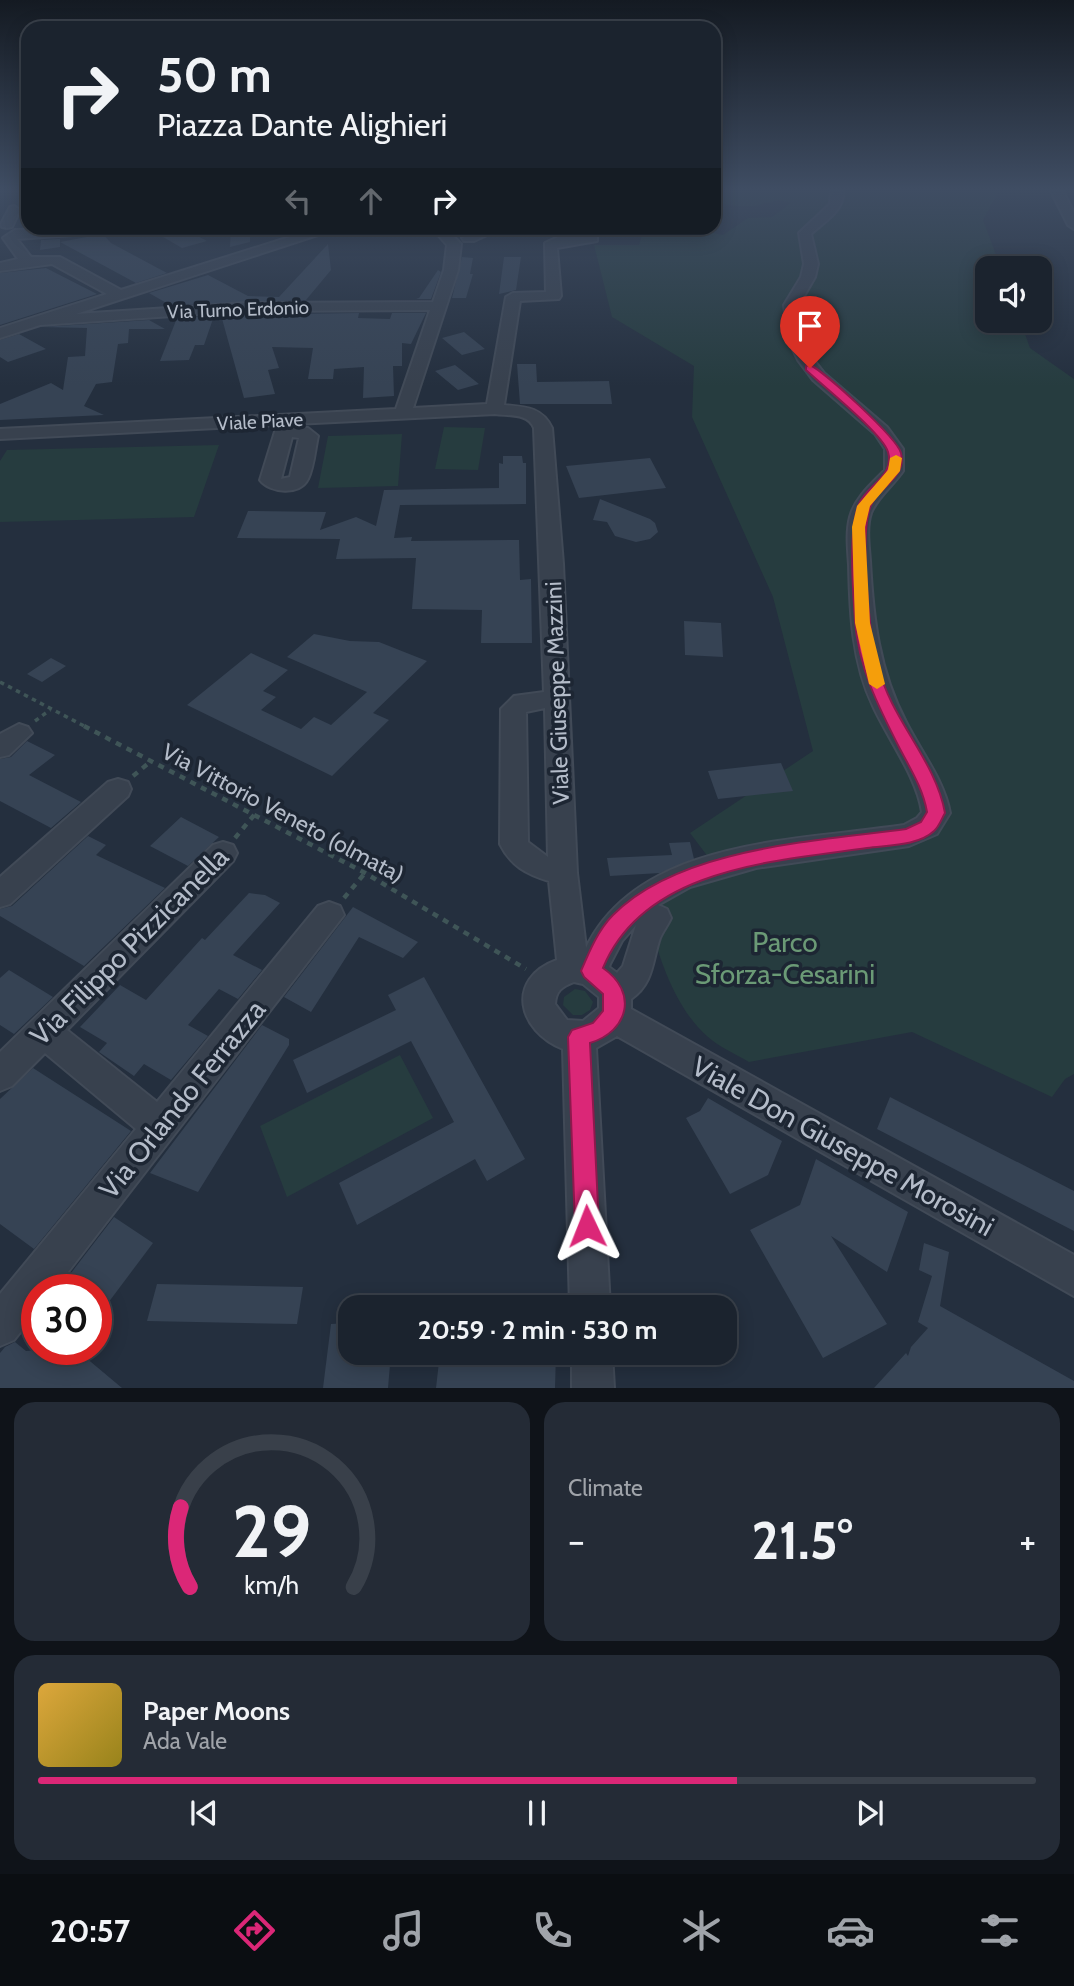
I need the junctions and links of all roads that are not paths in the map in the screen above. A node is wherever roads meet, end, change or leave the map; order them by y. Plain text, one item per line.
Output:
1 (23, 256) edge
2 (245, 256) edge
3 (449, 256) edge
4 (551, 256) edge
5 (809, 256) edge
6 (27, 262) junction
7 (0, 267) edge
8 (119, 295) junction
9 (438, 306) junction
10 (38, 321) junction
11 (0, 333) edge
12 (495, 409) junction
13 (402, 413) junction
14 (529, 415) joint
15 (0, 434) edge
16 (556, 698) junction
17 (118, 789) dead end
18 (223, 853) road end
19 (563, 873) junction
20 (0, 895) edge
21 (329, 915) road end
22 (656, 918) dead end
23 (587, 986) junction
24 (44, 1032) junction
25 (579, 1037) junction
26 (4, 1066) edge
27 (159, 1126) junction
28 (1074, 1276) edge
29 (590, 1295) edge
30 (0, 1326) edge
31 (592, 1365) edge
32 (593, 1388) edge

1 - 6 street
2 - 8 street
3 - 9 street
4 - 12 street
5 - 23 street
6 - 7 street
6 - 8 street
8 - 10 street
9 - 10 street, Via Turno Erdonio
9 - 13 street
10 - 11 street
12 - 13 street, Viale Piave
12 - 14 street, Viale Piave
13 - 15 street, Viale Piave
14 - 16 street, Viale Giuseppe Mazzini
16 - 19 street, Viale Giuseppe Mazzini
16 - 19 street
17 - 20 street
18 - 24 street, Via Filippo Pizzicanella
19 - 23 street, Viale Giuseppe Mazzini
21 - 27 street, Via Orlando Ferrazza
22 - 23 street
23 - 25 street
23 - 25 street
23 - 28 street, Viale Don Giuseppe Morosini
24 - 26 street, Via Filippo Pizzicanella
24 - 27 street
25 - 29 street
27 - 30 street, Via Orlando Ferrazza
31 - 32 street

